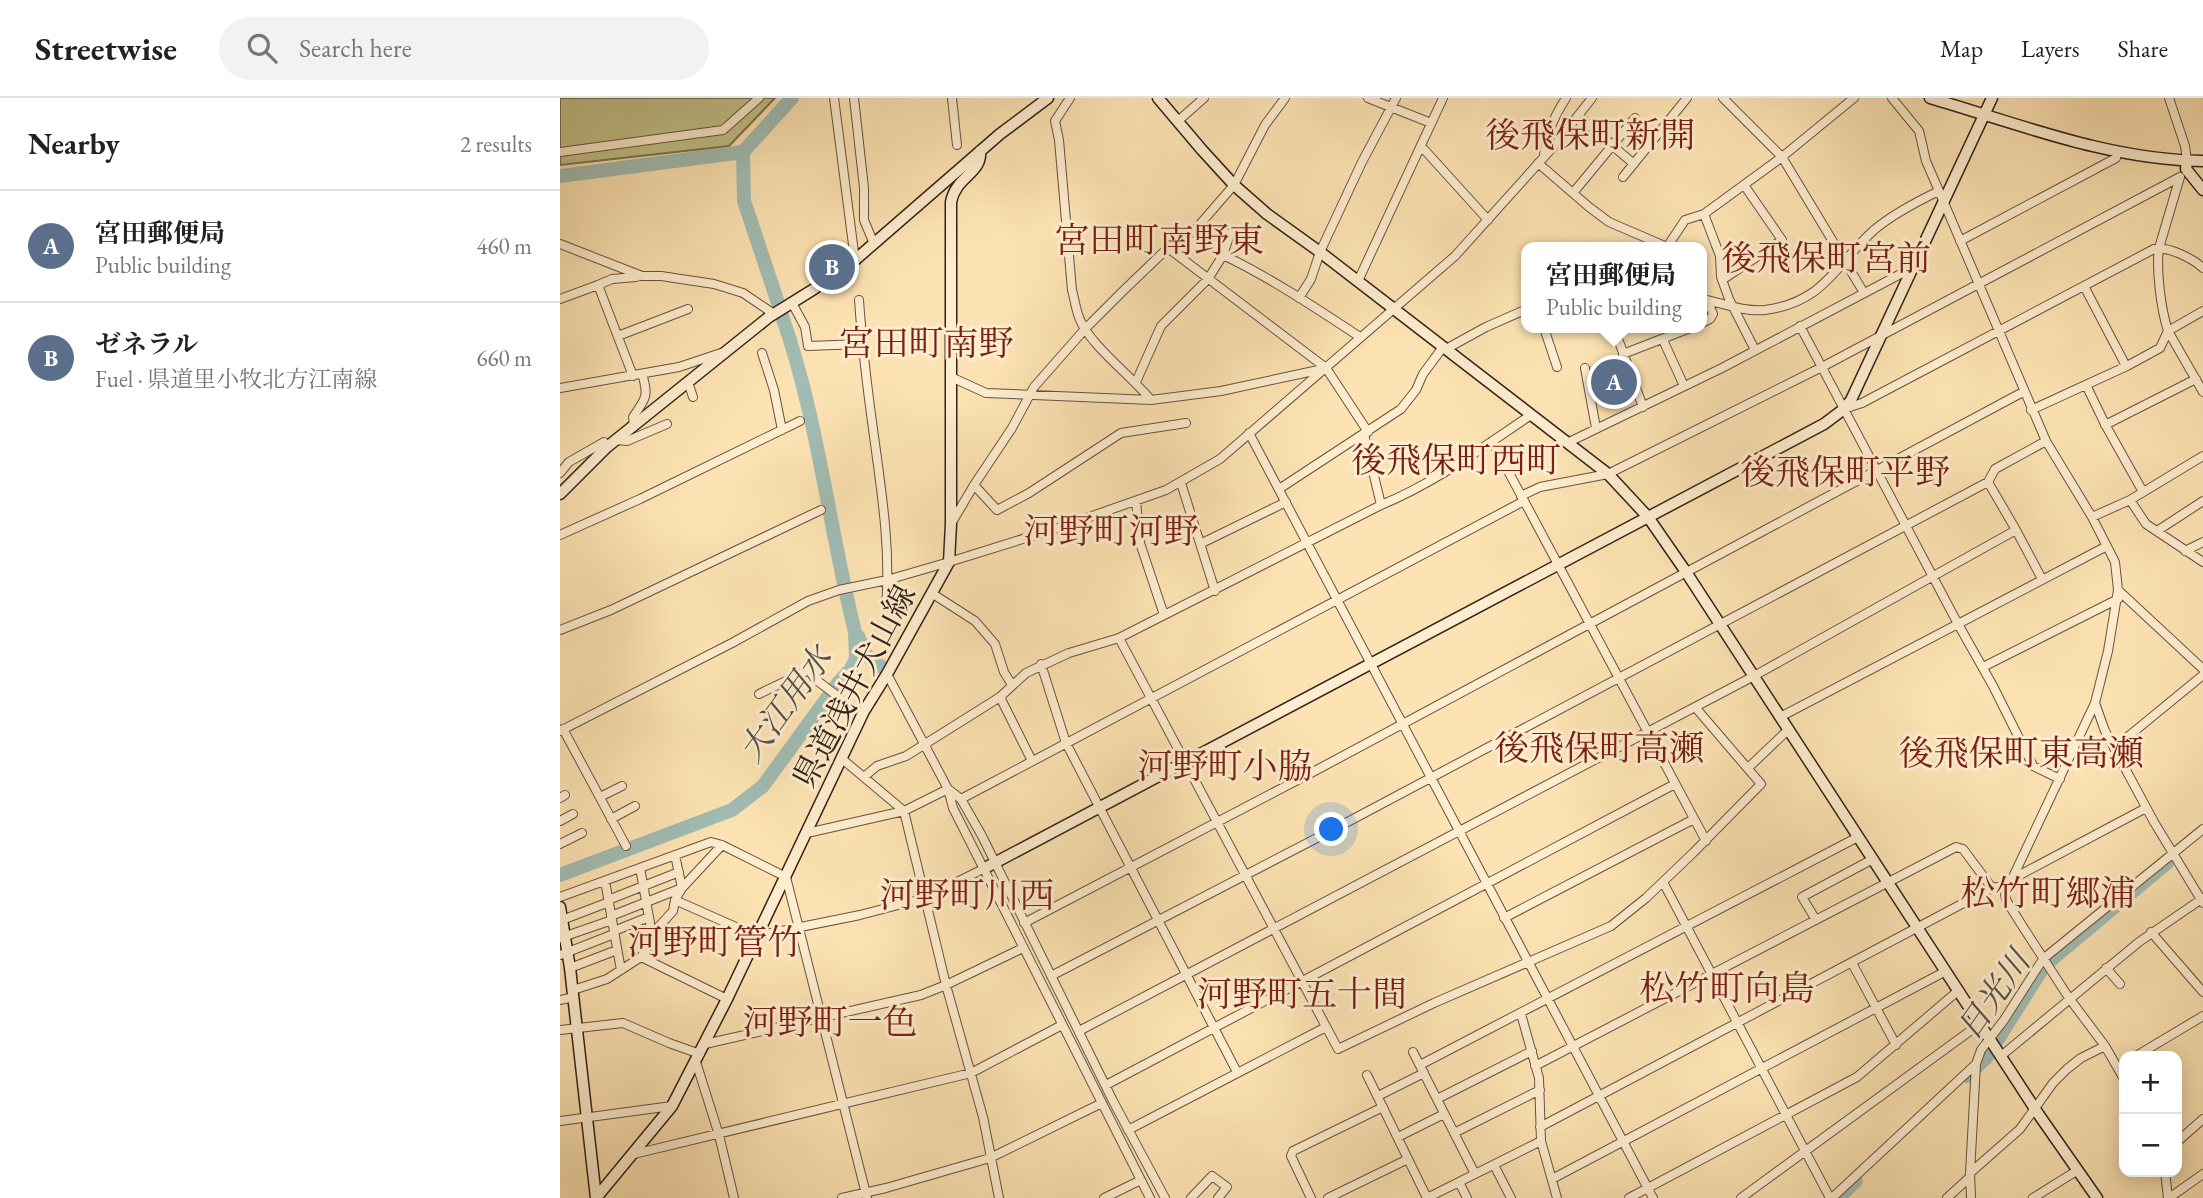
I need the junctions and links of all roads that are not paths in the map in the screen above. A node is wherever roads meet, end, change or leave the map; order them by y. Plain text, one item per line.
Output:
1 (759, 98) edge
2 (834, 98) edge
3 (854, 98) edge
4 (952, 98) edge
5 (1048, 98) edge
6 (1070, 98) edge
7 (1158, 98) edge
8 (1204, 98) edge
9 (1285, 98) edge
10 (1368, 98) edge
11 (1396, 98) edge
12 (1443, 98) edge
13 (1566, 98) edge
14 (1592, 98) edge
15 (1687, 98) edge
16 (1723, 98) edge
17 (1854, 98) edge
18 (1892, 98) edge
19 (1930, 98) edge
20 (1992, 98) edge
21 (2169, 98) edge
22 (1391, 107) junction
23 (1984, 114) junction
24 (1578, 116) junction
25 (1635, 118) dead end
26 (1178, 121) junction
27 (1432, 123) junction
28 (957, 145) dead end
29 (1421, 146) junction
30 (1613, 146) junction
31 (980, 151) junction
32 (560, 152) edge
33 (2117, 152) junction
34 (1782, 157) junction
35 (1541, 160) junction
36 (2203, 161) edge
37 (1634, 164) junction
38 (2184, 169) junction
39 (1623, 177) dead end
40 (1234, 185) junction
41 (1744, 185) junction
42 (2203, 190) edge
43 (1938, 191) junction
44 (1573, 193) junction
45 (1944, 203) junction
46 (1704, 214) junction
47 (1488, 220) junction
48 (1195, 230) junction
49 (1961, 241) junction
50 (1655, 242) edge
51 (1670, 242) edge
52 (560, 244) edge
53 (874, 244) junction
54 (1168, 248) junction
55 (2159, 248) junction
56 (1320, 252) junction
57 (1223, 255) junction
58 (855, 260) junction
59 (1846, 262) junction
60 (1912, 268) junction
61 (2203, 268) edge
62 (642, 276) junction
63 (1208, 279) junction
64 (1723, 280) junction
65 (1357, 281) junction
66 (598, 285) junction
67 (1978, 285) junction
68 (2084, 286) junction
69 (1864, 293) junction
70 (1299, 298) junction
71 (560, 299) edge
72 (859, 300) dead end
73 (1707, 301) edge
74 (792, 303) junction
75 (1707, 305) edge
76 (1393, 308) junction
77 (1734, 308) junction
78 (688, 309) dead end
79 (2203, 311) edge
80 (1521, 312) edge
81 (774, 314) junction
82 (1707, 320) edge
83 (1800, 326) junction
84 (1085, 329) junction
85 (1998, 331) junction
86 (2168, 331) junction
87 (1546, 333) edge
88 (1616, 333) edge
89 (1679, 333) edge
90 (1882, 335) junction
91 (618, 336) junction
92 (1360, 337) junction
93 (1663, 340) junction
94 (862, 344) junction
95 (1445, 348) junction
96 (1755, 350) junction
97 (726, 352) junction
98 (762, 353) dead end
99 (1623, 354) junction
100 (2126, 366) junction
101 (1557, 367) dead end
102 (1822, 367) junction
103 (1326, 368) junction
104 (1585, 368) dead end
105 (638, 375) junction
106 (951, 377) junction
107 (2198, 377) edge
108 (688, 382) junction
109 (1136, 382) junction
110 (2086, 385) junction
111 (1684, 386) junction
112 (560, 388) edge
113 (2203, 391) edge
114 (2023, 392) junction
115 (1028, 396) junction
116 (693, 397) dead end
117 (1151, 400) junction
118 (1643, 407) junction
119 (1844, 409) junction
120 (2031, 410) junction
121 (1531, 415) junction
122 (800, 421) dead end
123 (1186, 423) dead end
124 (667, 424) dead end
125 (634, 425) junction
126 (2105, 425) junction
127 (1596, 428) junction
128 (782, 430) junction
129 (1250, 433) junction
130 (1366, 433) junction
131 (1492, 441) junction
132 (2046, 442) junction
133 (612, 443) junction
134 (1567, 443) junction
135 (2203, 456) edge
136 (1877, 470) junction
137 (560, 473) edge
138 (1608, 474) junction
139 (1988, 482) junction
140 (1181, 483) junction
141 (974, 485) junction
142 (1279, 489) junction
143 (2143, 492) junction
144 (560, 494) edge
145 (1523, 499) junction
146 (2130, 500) junction
147 (1136, 501) junction
148 (1286, 502) junction
149 (2203, 502) edge
150 (1381, 505) junction
151 (821, 510) dead end
152 (1648, 517) junction
153 (2092, 517) junction
154 (951, 524) junction
155 (1905, 524) junction
156 (2016, 530) junction
157 (2157, 531) junction
158 (560, 535) edge
159 (2203, 542) edge
160 (1307, 543) junction
161 (1200, 544) junction
162 (2107, 546) junction
163 (2185, 551) junction
164 (949, 562) junction
165 (2203, 562) edge
166 (1558, 565) junction
167 (1686, 572) junction
168 (1933, 575) junction
169 (2042, 579) junction
170 (887, 580) junction
171 (1215, 591) junction
172 (933, 594) junction
173 (2118, 595) junction
174 (1337, 600) junction
175 (886, 607) dead end
176 (1164, 615) junction
177 (1719, 623) junction
178 (1590, 624) junction
179 (1958, 624) junction
180 (560, 630) edge
181 (1119, 638) junction
182 (1041, 664) junction
183 (1371, 664) junction
184 (1983, 667) junction
185 (2203, 669) edge
186 (887, 674) junction
187 (2203, 675) edge
188 (1754, 676) junction
189 (1618, 677) junction
190 (1012, 685) junction
191 (832, 693) dead end
192 (758, 694) dead end
193 (1000, 697) junction
194 (1151, 698) junction
195 (2095, 703) junction
196 (1695, 706) junction
197 (1780, 717) junction
198 (1402, 723) junction
199 (1789, 729) junction
200 (562, 730) edge
201 (1647, 732) junction
202 (1066, 743) junction
203 (924, 744) junction
204 (2114, 748) junction
205 (841, 758) junction
206 (1032, 761) junction
207 (1185, 762) junction
208 (1748, 768) junction
209 (865, 776) junction
210 (1430, 777) junction
211 (2060, 779) junction
212 (1675, 784) junction
213 (622, 786) dead end
214 (948, 789) junction
215 (600, 797) junction
216 (961, 799) junction
217 (635, 806) dead end
218 (1100, 807) junction
219 (2147, 808) junction
220 (904, 811) junction
221 (573, 814) dead end
222 (611, 819) junction
223 (1694, 819) junction
224 (560, 821) edge
225 (1217, 822) junction
226 (2203, 829) edge
227 (1459, 831) junction
228 (582, 833) dead end
229 (807, 833) junction
230 (1858, 836) junction
231 (1706, 841) junction
232 (560, 844) edge
233 (722, 845) junction
234 (626, 846) dead end
235 (675, 855) junction
236 (2174, 856) junction
237 (1873, 859) junction
238 (995, 863) junction
239 (640, 868) junction
240 (1130, 868) junction
241 (983, 869) junction
242 (679, 872) junction
243 (1245, 875) junction
244 (786, 877) junction
245 (605, 881) junction
246 (1662, 882) junction
247 (1888, 882) junction
248 (2012, 882) junction
249 (1487, 884) junction
250 (643, 886) junction
251 (682, 888) junction
252 (1992, 888) junction
253 (560, 897) edge
254 (925, 898) junction
255 (675, 900) junction
256 (609, 901) junction
257 (2202, 901) edge
258 (646, 902) junction
259 (561, 916) edge
260 (649, 917) junction
261 (611, 918) junction
262 (1504, 918) junction
263 (1816, 920) junction
264 (1158, 921) junction
265 (1024, 923) junction
266 (799, 926) junction
267 (1685, 926) junction
268 (1918, 928) junction
269 (1274, 929) junction
270 (2151, 932) junction
271 (614, 933) junction
272 (652, 934) junction
273 (756, 936) junction
274 (562, 937) edge
275 (1023, 948) junction
276 (617, 950) junction
277 (564, 953) edge
278 (641, 957) junction
279 (1527, 962) junction
280 (2045, 962) junction
281 (1852, 963) junction
282 (2106, 968) junction
283 (621, 970) junction
284 (567, 971) edge
285 (1946, 971) junction
286 (1186, 975) junction
287 (1712, 975) junction
288 (1051, 976) junction
289 (1302, 982) junction
290 (2120, 984) dead end
291 (946, 985) junction
292 (1959, 990) junction
293 (2203, 992) edge
294 (573, 993) junction
295 (2069, 998) junction
296 (727, 999) junction
297 (1547, 999) junction
298 (560, 1000) edge
299 (1876, 1008) junction
300 (1521, 1014) junction
301 (2203, 1016) edge
302 (821, 1017) junction
303 (1737, 1023) junction
304 (1981, 1023) junction
305 (1062, 1026) junction
306 (1326, 1027) junction
307 (578, 1028) junction
308 (1214, 1028) junction
309 (560, 1030) edge
310 (1079, 1031) junction
311 (1896, 1045) junction
312 (1995, 1046) junction
313 (2105, 1046) junction
314 (1573, 1048) junction
315 (1532, 1051) junction
316 (2144, 1051) edge
317 (1413, 1052) dead end
318 (700, 1053) junction
319 (2119, 1064) edge
320 (1535, 1066) junction
321 (1976, 1066) junction
322 (1422, 1069) junction
323 (1762, 1069) junction
324 (1237, 1072) junction
325 (971, 1073) junction
326 (1367, 1075) dead end
327 (1106, 1085) junction
328 (1540, 1090) junction
329 (1378, 1096) junction
330 (1599, 1096) junction
331 (1437, 1099) junction
332 (1102, 1103) junction
333 (844, 1105) junction
334 (672, 1106) junction
335 (1383, 1107) junction
336 (2035, 1110) junction
337 (1444, 1114) junction
338 (1785, 1115) junction
339 (586, 1118) junction
340 (2203, 1119) edge
341 (560, 1121) edge
342 (1541, 1127) junction
343 (1128, 1130) junction
344 (1454, 1133) junction
345 (719, 1135) junction
346 (1398, 1137) junction
347 (2182, 1138) edge
348 (1541, 1142) junction
349 (1623, 1142) junction
350 (1805, 1152) junction
351 (634, 1154) junction
352 (990, 1158) junction
353 (1408, 1159) junction
354 (1494, 1165) junction
355 (2078, 1170) junction
356 (1475, 1174) junction
357 (2203, 1174) edge
358 (1970, 1175) junction
359 (2166, 1177) edge
360 (1552, 1179) junction
361 (1141, 1181) junction
362 (1459, 1182) junction
363 (1648, 1188) junction
364 (867, 1195) edge
365 (596, 1198) edge
366 (733, 1198) edge
367 (842, 1198) edge
368 (999, 1198) edge
369 (1104, 1198) edge
370 (1150, 1198) edge
371 (1165, 1198) edge
372 (1191, 1198) edge
373 (1218, 1198) edge
374 (1311, 1198) edge
375 (1328, 1198) edge
376 (1427, 1198) edge
377 (1467, 1198) edge
378 (1511, 1198) edge
379 (1557, 1198) edge
380 (1629, 1198) edge
381 (1653, 1198) edge
382 (1741, 1198) edge
383 (1831, 1198) edge
384 (1947, 1198) edge
385 (1971, 1198) edge
386 (2033, 1198) edge
387 (2097, 1198) edge
388 (2169, 1198) edge

1 - 32 street
2 - 58 street
3 - 53 street
4 - 28 street
5 - 31 street
6 - 84 street
7 - 26 street
8 - 26 street
9 - 40 street
10 - 22 street
11 - 22 street
12 - 27 street
13 - 35 street
14 - 24 street
15 - 37 street
16 - 34 street
17 - 34 street
18 - 43 street
19 - 23 street
20 - 23 street
21 - 38 street
22 - 27 street
22 - 56 street
23 - 33 street
23 - 45 street
24 - 30 street
24 - 35 street
25 - 30 street
26 - 40 street
27 - 29 street
29 - 47 street
29 - 65 street
30 - 37 street
30 - 44 street
31 - 53 street
31 - 106 street, 県道浅井犬山線
33 - 38 street
33 - 49 street
34 - 41 street
34 - 59 street
35 - 44 street
35 - 47 street
36 - 38 street
37 - 39 street
38 - 42 street
38 - 55 street
38 - 67 street
40 - 48 street
40 - 56 street
41 - 46 street
41 - 64 street
43 - 45 street
43 - 59 street
44 - 50 street
45 - 49 street
45 - 60 street
46 - 51 street
46 - 64 street
47 - 76 street
48 - 54 street
48 - 57 street
49 - 67 street
52 - 62 street
53 - 58 street
54 - 63 street
54 - 84 street
55 - 61 street
55 - 68 street
55 - 86 street
56 - 65 street
56 - 70 street
57 - 63 street
57 - 70 street
58 - 74 street
59 - 69 street
59 - 77 street
60 - 69 street
60 - 90 street
62 - 66 street
62 - 81 street
63 - 103 street
63 - 109 street
64 - 77 street
65 - 76 street
66 - 71 street
66 - 91 street
67 - 85 street
67 - 90 street
68 - 85 street
68 - 100 street
69 - 83 street
70 - 92 street
72 - 94 street
73 - 77 street
74 - 81 street
74 - 94 street
75 - 82 street
76 - 92 street
76 - 95 street
77 - 96 street
78 - 91 street
79 - 86 street
80 - 95 street
81 - 97 street
83 - 96 street
83 - 102 street
84 - 109 street
84 - 115 street
85 - 114 street
85 - 119 street
86 - 100 street
86 - 107 street
87 - 101 street
88 - 99 street
89 - 93 street
90 - 102 street
90 - 119 street
91 - 105 street
92 - 103 street
93 - 99 street
93 - 111 street
94 - 170 street
95 - 121 street
95 - 130 street
96 - 111 street
97 - 105 street
97 - 108 street
98 - 128 street
99 - 118 street
100 - 110 street
102 - 119 street
102 - 138 street
103 - 117 street
103 - 129 street
103 - 130 street
104 - 127 street
105 - 112 street
105 - 125 street
106 - 115 street
106 - 154 street, 県道浅井犬山線
107 - 113 street
107 - 126 street
108 - 116 street
108 - 125 street
109 - 117 street
110 - 120 street
110 - 126 street
111 - 118 street
114 - 120 street
114 - 136 street
115 - 117 street
115 - 141 street
118 - 127 street
119 - 136 street
119 - 152 street
120 - 132 street
121 - 131 street
121 - 134 street
122 - 128 street
123 - 141 street
124 - 133 street
125 - 133 street
126 - 143 street
127 - 134 street
128 - 158 street
129 - 140 street
129 - 142 street
130 - 142 street
130 - 150 street
131 - 145 street
131 - 150 street
132 - 139 street
132 - 153 street
133 - 137 street
133 - 144 street
134 - 138 street
135 - 143 street
136 - 155 street
136 - 167 street
138 - 145 street
138 - 152 street
139 - 155 street
139 - 156 street
140 - 147 street
140 - 161 street
141 - 154 street
142 - 148 street
143 - 146 street
145 - 166 street
145 - 174 street
146 - 153 street
146 - 157 street
147 - 164 street
147 - 176 street
148 - 160 street
148 - 161 street
149 - 157 street
150 - 160 street
151 - 180 street
152 - 166 street
152 - 167 street
153 - 162 street
154 - 164 street, 県道浅井犬山線
155 - 168 street
155 - 177 street
156 - 168 street
156 - 169 street
157 - 163 street
159 - 163 street
160 - 171 street
160 - 174 street
161 - 171 street
162 - 169 street
162 - 173 street
163 - 165 street
164 - 170 street
164 - 172 street, 県道浅井犬山線
166 - 178 street
166 - 183 street
167 - 177 street
167 - 178 street
168 - 179 street
168 - 188 street
169 - 179 street
170 - 175 street
170 - 200 street
171 - 176 street
172 - 186 street, 県道浅井犬山線
172 - 190 street
173 - 184 street
173 - 185 street
173 - 195 street
174 - 183 street
174 - 194 street
176 - 181 street
177 - 188 street
177 - 189 street
178 - 189 street
178 - 198 street
179 - 184 street
179 - 197 street
181 - 182 street
181 - 194 street
182 - 190 street
182 - 202 street
183 - 198 street
183 - 207 street
184 - 211 street
186 - 203 street
186 - 205 street, 県道浅井犬山線
187 - 204 street
188 - 196 street
188 - 197 street
189 - 201 street
189 - 210 street
190 - 193 street
191 - 192 street
193 - 203 street
193 - 206 street
194 - 202 street
194 - 207 street
195 - 204 street
195 - 211 street
196 - 201 street
196 - 208 street
197 - 199 street
198 - 210 street
198 - 225 street
199 - 208 street
199 - 230 street
200 - 215 street
201 - 212 street
201 - 227 street
202 - 206 street
202 - 218 street
203 - 209 street
203 - 214 street
204 - 219 street
205 - 209 street
205 - 229 street, 県道浅井犬山線
206 - 216 street
207 - 218 street
207 - 225 street
208 - 231 street
209 - 220 street
210 - 227 street
210 - 243 street
211 - 248 street
212 - 223 street
212 - 249 street
213 - 215 street
214 - 216 street
214 - 220 street
214 - 241 street
215 - 222 street
216 - 238 street
217 - 222 street
218 - 238 street
218 - 240 street
219 - 236 street
219 - 248 street
220 - 229 street
220 - 254 street
221 - 224 street
222 - 234 street
223 - 231 street
223 - 262 street
225 - 240 street
225 - 243 street
226 - 236 street
227 - 249 street
227 - 269 street
228 - 232 street
229 - 244 street, 県道浅井犬山線
230 - 237 street
230 - 267 street
231 - 246 street
233 - 235 street
233 - 244 street
233 - 251 street
235 - 239 street
235 - 242 street
236 - 257 street
236 - 280 street
237 - 247 street
237 - 263 street
238 - 241 street
238 - 265 street
239 - 245 street
239 - 250 street
240 - 264 street
240 - 265 street
241 - 254 street
241 - 275 street
242 - 250 street
242 - 251 street
243 - 264 street
243 - 269 street
244 - 266 street
244 - 273 street, 県道浅井犬山線
245 - 253 street
245 - 256 street
246 - 267 street
246 - 279 street
247 - 252 street
247 - 263 street
247 - 268 street
248 - 252 street
248 - 280 street
249 - 262 street
249 - 289 street
250 - 256 street
250 - 258 street
251 - 255 street
251 - 258 street
252 - 268 street
254 - 266 street
254 - 291 street
255 - 272 street
255 - 273 street
256 - 259 street
256 - 261 street
257 - 270 street
258 - 260 street
258 - 261 street
259 - 274 street
260 - 271 street
260 - 272 street
261 - 271 street
261 - 274 street
262 - 279 street
263 - 287 street
264 - 286 street
264 - 288 street
265 - 288 street
266 - 273 street
266 - 302 street
267 - 287 street
267 - 297 street
268 - 281 street
268 - 285 street
269 - 286 street
269 - 289 street
270 - 282 street
270 - 293 street
271 - 276 street
271 - 277 street
272 - 278 street
273 - 296 street, 県道浅井犬山線
274 - 277 street
275 - 291 street
275 - 305 street
276 - 283 street
276 - 284 street
277 - 284 street
278 - 283 street
278 - 296 street
279 - 297 street
279 - 306 street
280 - 295 street
280 - 312 street
281 - 299 street
281 - 303 street
282 - 290 street
282 - 295 street
283 - 294 street
284 - 294 street
285 - 292 street
285 - 299 street
286 - 308 street
286 - 310 street
287 - 303 street
287 - 314 street
288 - 310 street
289 - 306 street
289 - 308 street
291 - 302 street
291 - 325 street
292 - 304 street
292 - 311 street
294 - 298 street
294 - 307 street
295 - 312 street
295 - 313 street
296 - 318 street, 県道浅井犬山線
297 - 300 street
297 - 314 street
299 - 311 street
299 - 323 street
300 - 315 street
300 - 322 street
301 - 316 street
302 - 318 street
302 - 333 street
303 - 323 street
303 - 330 street
304 - 312 street
304 - 350 street
305 - 325 street
305 - 332 street
306 - 324 street
307 - 309 street
307 - 318 street
307 - 339 street
308 - 324 street
308 - 327 street
310 - 327 street
311 - 338 street
312 - 321 street
312 - 336 street
313 - 319 street
313 - 336 street
314 - 320 street
314 - 330 street
315 - 320 street
315 - 331 street
317 - 322 street
318 - 334 street, 県道浅井犬山線
318 - 345 street
320 - 328 street
321 - 358 street
321 - 383 street
322 - 329 street
322 - 331 street
323 - 338 street
323 - 349 street
324 - 343 street
325 - 333 street
325 - 352 street
326 - 329 street
327 - 343 street
328 - 342 street
328 - 344 street
329 - 335 street
330 - 342 street
330 - 349 street
331 - 337 street
332 - 352 street
332 - 361 street
333 - 345 street
333 - 364 street
334 - 339 street
334 - 351 street, 県道浅井犬山線
335 - 346 street
335 - 374 street
336 - 355 street
336 - 358 street
337 - 344 street
337 - 346 street
338 - 350 street
338 - 363 street
339 - 341 street
339 - 365 street
340 - 347 street
342 - 348 street
343 - 371 street
344 - 356 street
345 - 351 street
345 - 366 street
346 - 353 street
348 - 354 street
348 - 360 street
349 - 360 street
349 - 363 street
350 - 382 street
350 - 383 street
351 - 365 street, 県道浅井犬山線
352 - 364 street
352 - 368 street
353 - 375 street
353 - 376 street
354 - 356 street
354 - 378 street
355 - 386 street
355 - 387 street
356 - 362 street
357 - 388 street
358 - 384 street
358 - 385 street
359 - 388 street
360 - 379 street
361 - 369 street
361 - 370 street
362 - 376 street
362 - 377 street
363 - 380 street
363 - 381 street
364 - 367 street
372 - 373 street

